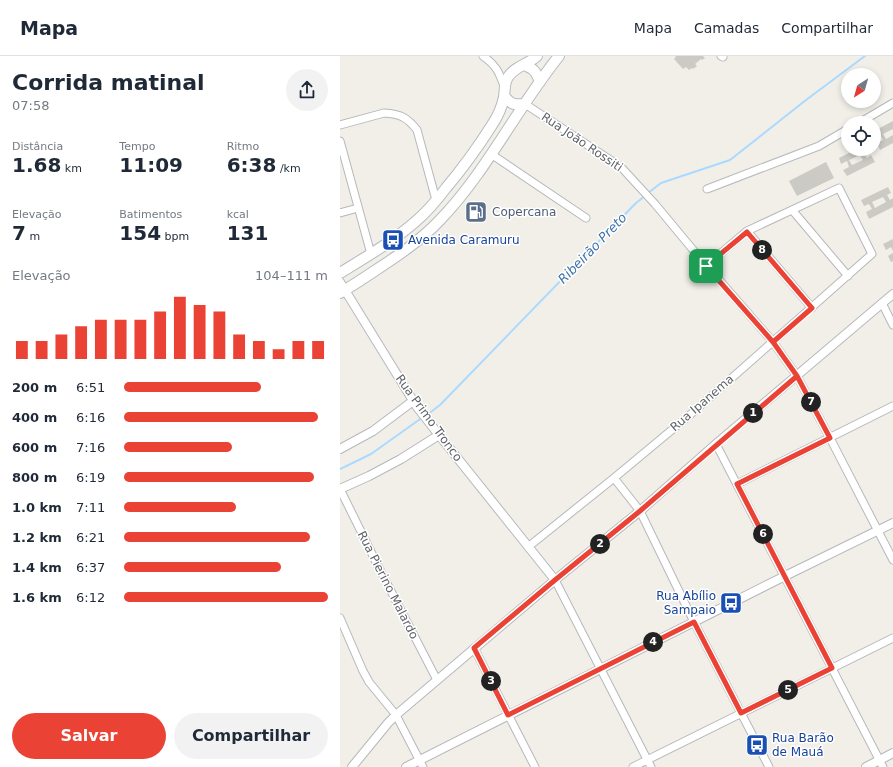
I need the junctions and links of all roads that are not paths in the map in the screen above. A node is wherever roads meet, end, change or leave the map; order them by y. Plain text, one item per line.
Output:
1 (483, 56) edge
2 (537, 56) edge
3 (559, 56) edge
4 (524, 65) junction
5 (540, 82) junction
6 (504, 92) junction
7 (893, 103) edge
8 (525, 104) junction
9 (870, 116) edge
10 (340, 125) edge
11 (841, 133) edge
12 (340, 141) edge
13 (491, 154) junction
14 (707, 189) dead end
15 (436, 200) junction
16 (358, 208) junction
17 (793, 211) junction
18 (340, 213) edge
19 (586, 218) dead end
20 (747, 232) junction
21 (371, 254) junction
22 (706, 266) junction
23 (340, 272) edge
24 (848, 276) junction
25 (342, 289) edge
26 (893, 294) edge
27 (882, 303) junction
28 (812, 308) junction
29 (893, 325) edge
30 (773, 342) junction
31 (797, 376) junction
32 (415, 404) junction
33 (893, 406) edge
34 (439, 435) junction
35 (830, 438) junction
36 (716, 444) junction
37 (340, 449) edge
38 (614, 478) junction
39 (737, 484) junction
40 (340, 489) edge
41 (640, 511) junction
42 (893, 523) edge
43 (878, 530) junction
44 (528, 547) junction
45 (893, 560) edge
46 (785, 576) junction
47 (555, 580) junction
48 (340, 618) edge
49 (694, 622) junction
50 (893, 638) edge
51 (474, 648) junction
52 (601, 668) junction
53 (832, 668) junction
54 (437, 680) junction
55 (741, 713) junction
56 (396, 715) junction
57 (508, 715) junction
58 (893, 753) edge
59 (648, 760) junction
60 (421, 764) edge
61 (882, 764) edge
62 (352, 767) edge
63 (406, 767) edge
64 (535, 767) edge
65 (633, 767) edge
66 (652, 767) edge
67 (769, 767) edge
68 (866, 767) edge

1 - 6 street
2 - 4 main road
3 - 5 main road
4 - 5 main road
4 - 6 main road
5 - 8 main road
6 - 8 main road
6 - 15 main road
7 - 9 street
8 - 13 main road
8 - 22 street, Rua João Rossiti
10 - 15 street
11 - 14 street
12 - 16 street
13 - 19 street
13 - 25 main road
15 - 21 main road
16 - 18 street
16 - 21 street
17 - 20 street
17 - 24 street
17 - 24 street, Rua Ipanema
20 - 22 street
20 - 28 street
21 - 23 main road
22 - 30 street, Rua João Rossiti
24 - 28 street, Rua Ipanema
25 - 32 street, Rua Primo Tronco
26 - 27 street
27 - 29 street
27 - 31 street
28 - 30 street, Rua Ipanema
30 - 31 street, Rua João Rossiti
30 - 38 street, Rua Ipanema
31 - 35 street, Rua João Rossiti
31 - 36 street
32 - 34 street, Rua Primo Tronco
32 - 37 street
33 - 35 street
34 - 40 street
34 - 44 street, Rua Primo Tronco
35 - 39 street
35 - 43 street, Rua João Rossiti
36 - 39 street
36 - 41 street
38 - 41 street
38 - 44 street, Rua Ipanema
39 - 46 street
40 - 54 street, Rua Pierino Malardo
41 - 47 street
41 - 49 street
42 - 43 street
43 - 45 street, Rua João Rossiti
43 - 46 street
44 - 47 street, Rua Primo Tronco
46 - 49 street
46 - 53 street
47 - 51 street
47 - 52 street
48 - 56 street
49 - 52 street
49 - 55 street
50 - 53 street
51 - 54 street
51 - 57 street
52 - 57 street
52 - 59 street
53 - 55 street
53 - 61 street
54 - 56 street
55 - 59 street
55 - 67 street
56 - 60 street
56 - 62 street
57 - 60 street
57 - 64 street
58 - 61 street
59 - 65 street
59 - 66 street
60 - 63 street
61 - 68 street

